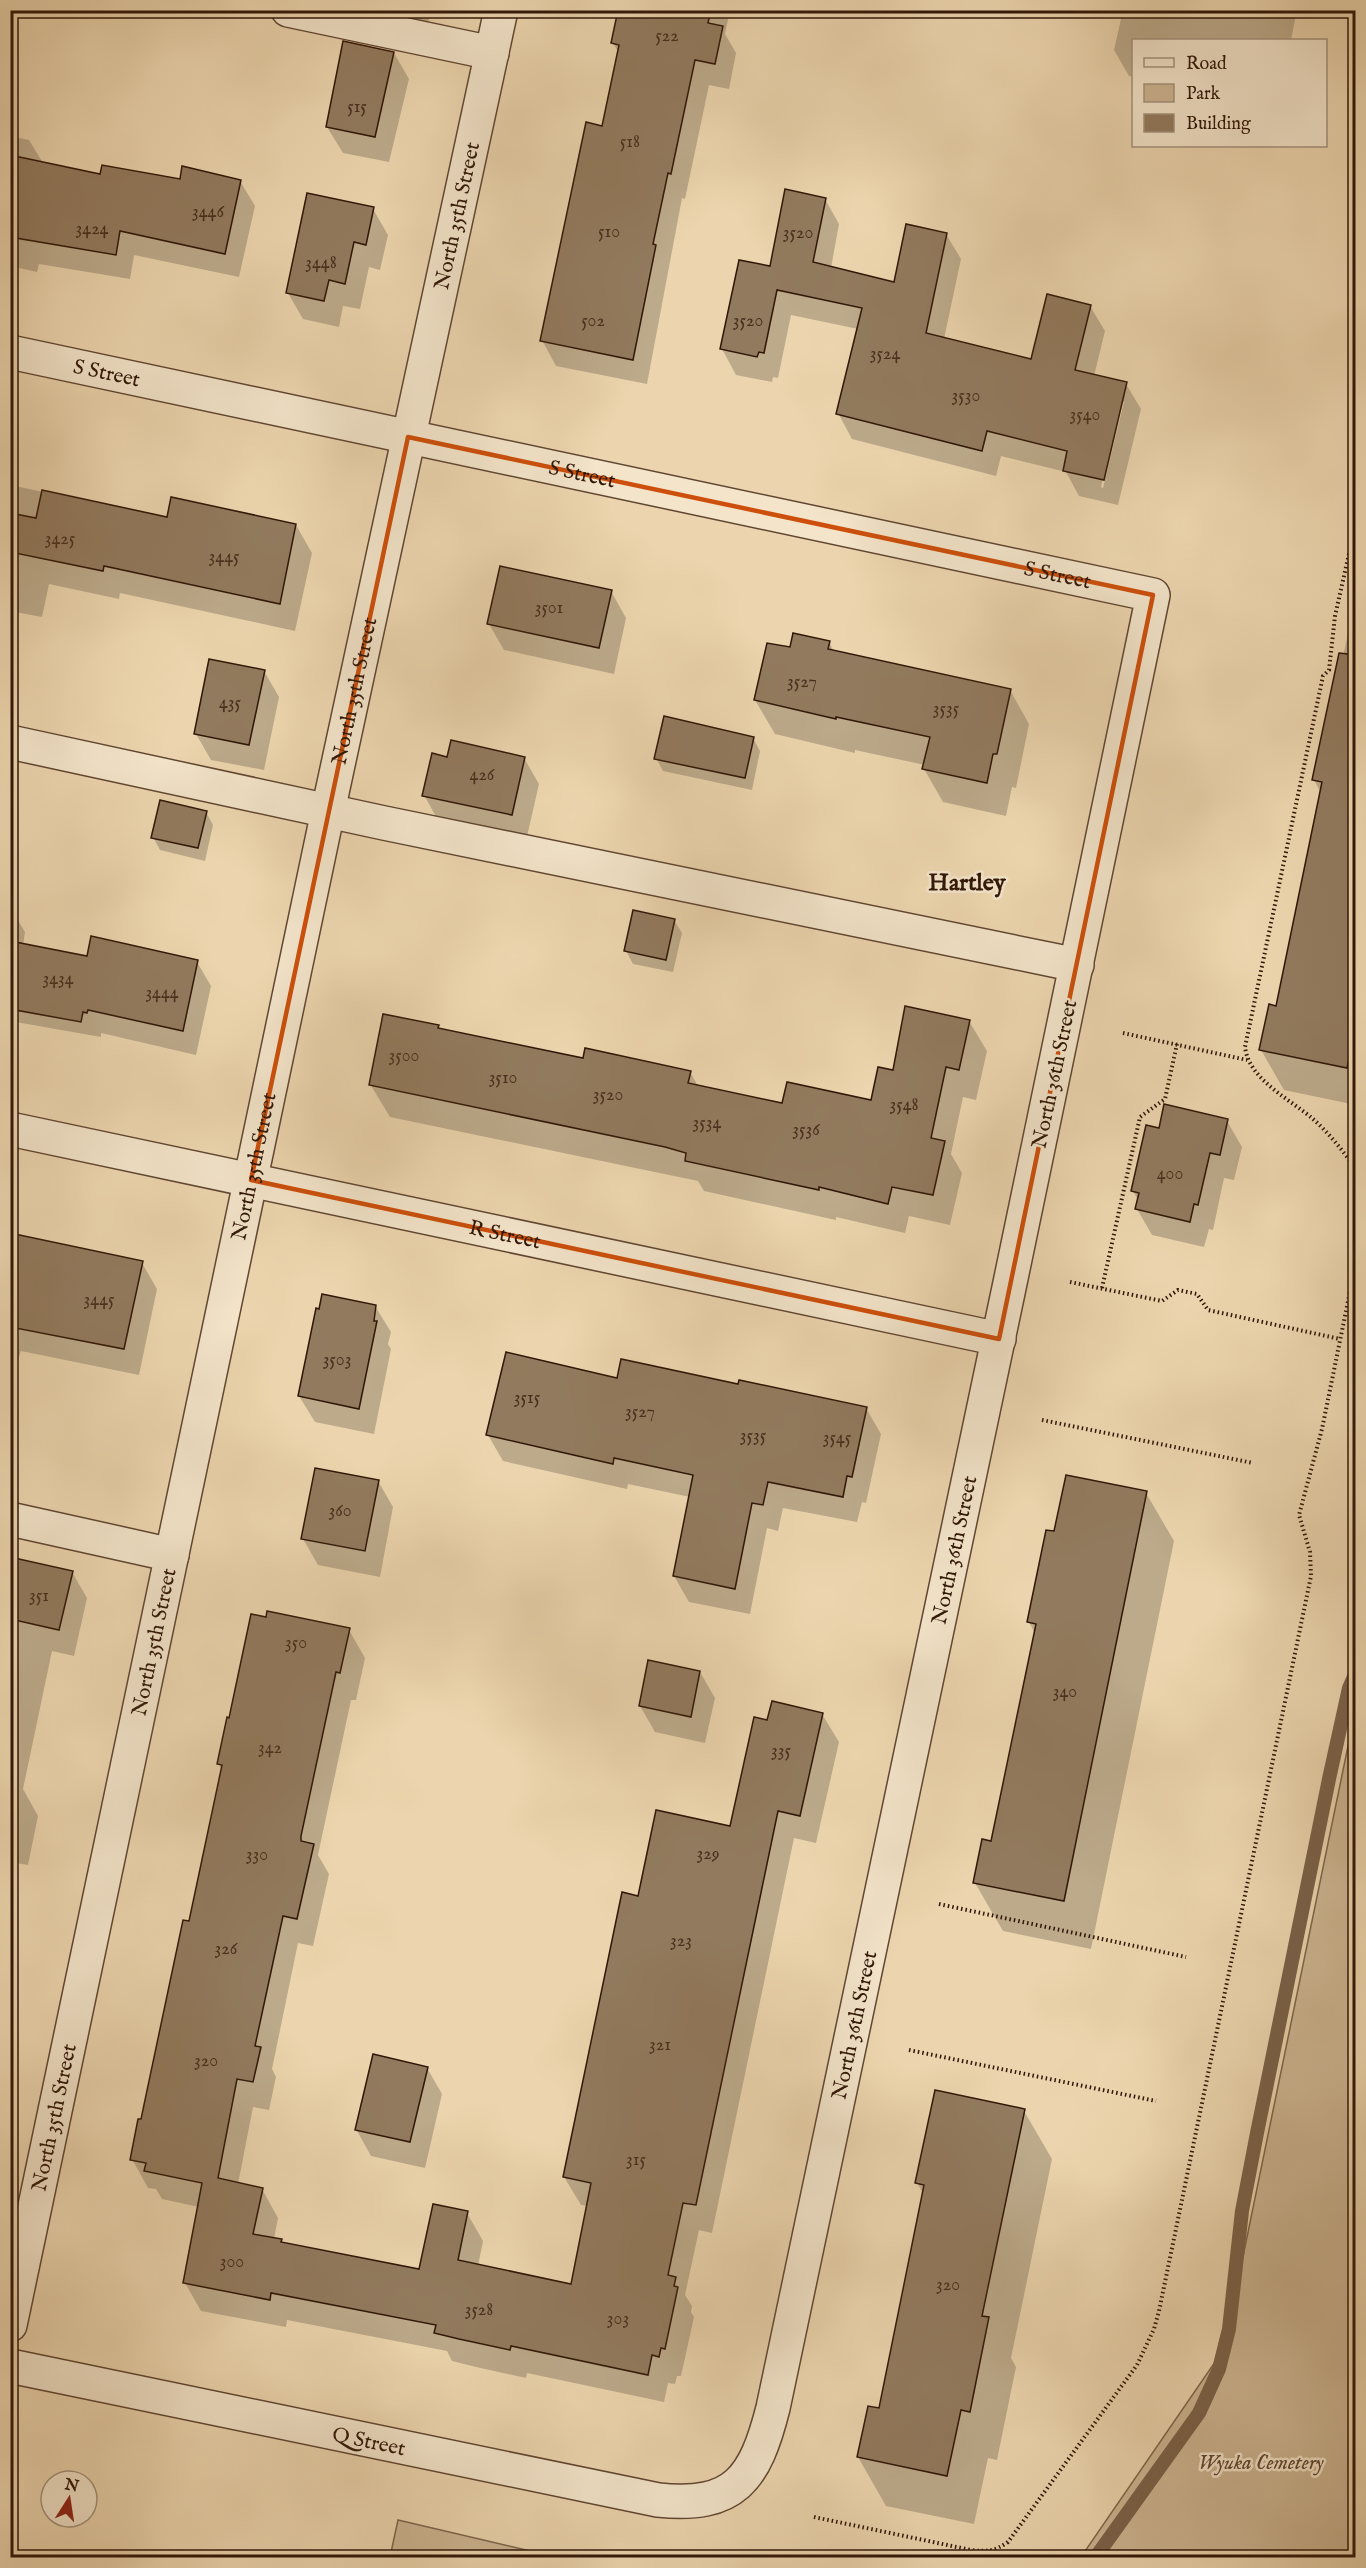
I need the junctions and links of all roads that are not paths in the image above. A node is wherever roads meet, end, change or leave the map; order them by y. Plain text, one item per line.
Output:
1 (288, 10) edge
2 (501, 10) edge
3 (492, 53) junction
4 (10, 352) edge
5 (408, 437) junction
6 (1153, 595) joint
7 (10, 742) edge
8 (328, 811) junction
9 (1077, 965) junction
10 (10, 1129) edge
11 (251, 1180) junction
12 (999, 1339) junction
13 (10, 1519) edge
14 (172, 1555) junction
15 (10, 2325) edge
16 (10, 2366) edge
17 (727, 2492) joint

1 - 3 street
2 - 3 street, North 35th Street
3 - 5 street, North 35th Street
4 - 5 street, S Street
5 - 6 street, S Street
5 - 8 street, North 35th Street
6 - 9 street, North 36th Street
7 - 8 street
8 - 9 street
8 - 11 street, North 35th Street
9 - 12 street, North 36th Street
10 - 11 street, R Street
11 - 12 street, R Street
11 - 14 street, North 35th Street
12 - 17 street, North 36th Street
13 - 14 street
14 - 15 street, North 35th Street
16 - 17 street, Q Street

